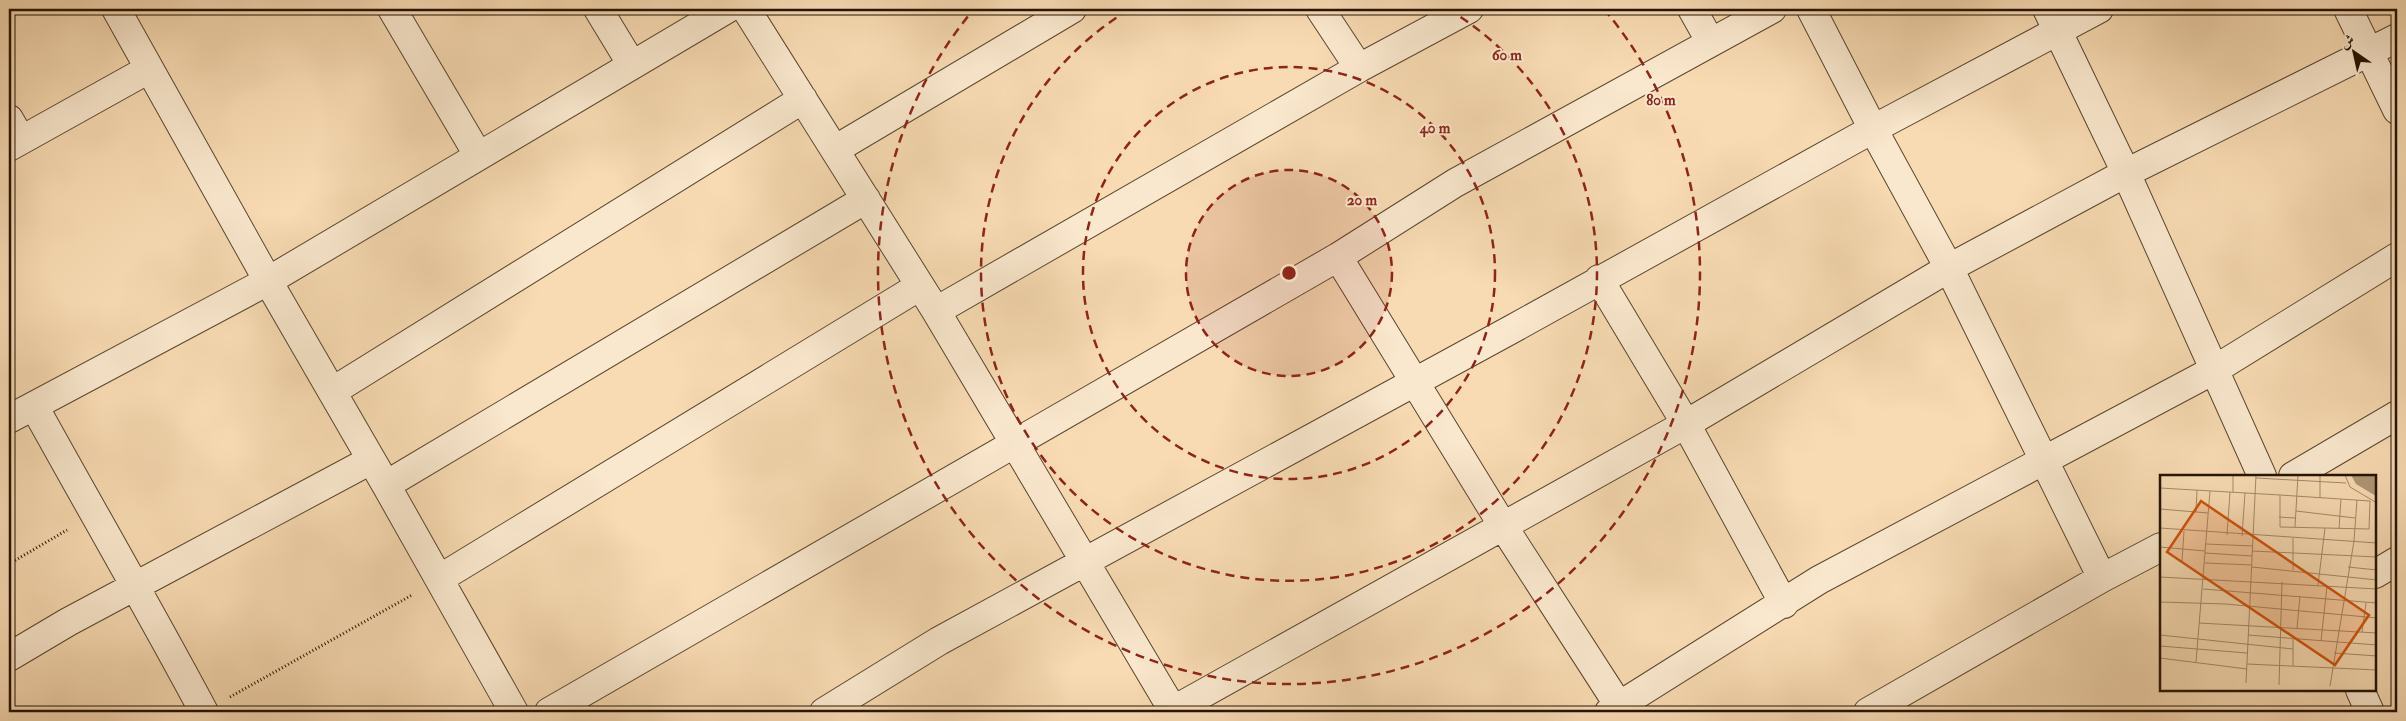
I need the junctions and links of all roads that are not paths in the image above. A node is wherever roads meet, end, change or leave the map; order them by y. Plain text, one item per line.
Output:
1 (116, 9) edge
2 (392, 9) edge
3 (598, 9) edge
4 (727, 9) edge
5 (746, 9) edge
6 (1072, 9) edge
7 (1320, 9) edge
8 (1469, 9) edge
9 (1692, 9) edge
10 (1772, 9) edge
11 (1811, 9) edge
12 (2100, 9) edge
13 (2348, 9) edge
14 (2053, 20) edge
15 (2397, 38) edge
16 (1710, 41) junction
17 (2369, 52) junction
18 (632, 65) junction
19 (1359, 68) junction
20 (149, 70) junction
21 (803, 99) junction
22 (2397, 110) edge
23 (1873, 129) junction
24 (13, 136) edge
25 (836, 148) junction
26 (478, 155) junction
27 (2126, 173) junction
28 (866, 199) junction
29 (2397, 257) edge
30 (1338, 258) junction
31 (1949, 268) junction
32 (1599, 279) junction
33 (268, 281) junction
34 (920, 286) junction
35 (936, 311) junction
36 (2214, 370) junction
37 (1414, 382) junction
38 (333, 391) junction
39 (34, 406) junction
40 (2397, 415) edge
41 (9, 419) edge
42 (1686, 424) junction
43 (1016, 444) junction
44 (370, 460) junction
45 (2043, 461) junction
46 (2262, 475) edge
47 (2295, 475) edge
48 (386, 484) junction
49 (1503, 526) junction
50 (2160, 548) edge
51 (2397, 561) edge
52 (1085, 562) junction
53 (2376, 573) edge
54 (2102, 578) junction
55 (439, 580) junction
56 (137, 586) junction
57 (1784, 604) junction
58 (9, 657) edge
59 (2360, 691) edge
60 (1617, 710) edge
61 (204, 712) edge
62 (514, 712) edge
63 (549, 712) edge
64 (824, 712) edge
65 (1172, 712) edge
66 (1868, 712) edge
67 (2370, 712) edge

1 - 20 street
2 - 26 street
3 - 18 street
4 - 18 street
5 - 21 street
6 - 25 street
7 - 19 street
8 - 19 street
9 - 16 street
10 - 16 street
11 - 23 street
12 - 14 street
13 - 17 street
14 - 23 street
14 - 27 street
15 - 17 street
16 - 30 street
17 - 22 street
17 - 27 street
18 - 26 street
19 - 35 street
20 - 24 street
20 - 33 street
21 - 25 street
21 - 38 street
23 - 31 street
23 - 32 street
25 - 28 street
26 - 33 street
27 - 31 street
27 - 36 street
28 - 34 street
28 - 48 street
29 - 36 street
30 - 37 street
30 - 43 street
31 - 42 street
31 - 45 street
32 - 37 street
32 - 42 street
33 - 38 street
33 - 39 street
34 - 35 street
34 - 55 street
35 - 43 street
36 - 45 street
36 - 46 street
37 - 49 street
37 - 52 street
38 - 44 street
39 - 41 street
39 - 56 street
40 - 47 street
42 - 49 street
42 - 57 street
43 - 52 street
43 - 63 street
44 - 48 street
44 - 56 street
45 - 54 street
45 - 57 street
48 - 55 street
49 - 60 street
49 - 65 street
50 - 54 street
51 - 53 street
52 - 64 street
52 - 65 street
54 - 66 street
55 - 62 street
56 - 58 street
56 - 61 street
57 - 60 street
59 - 67 street

